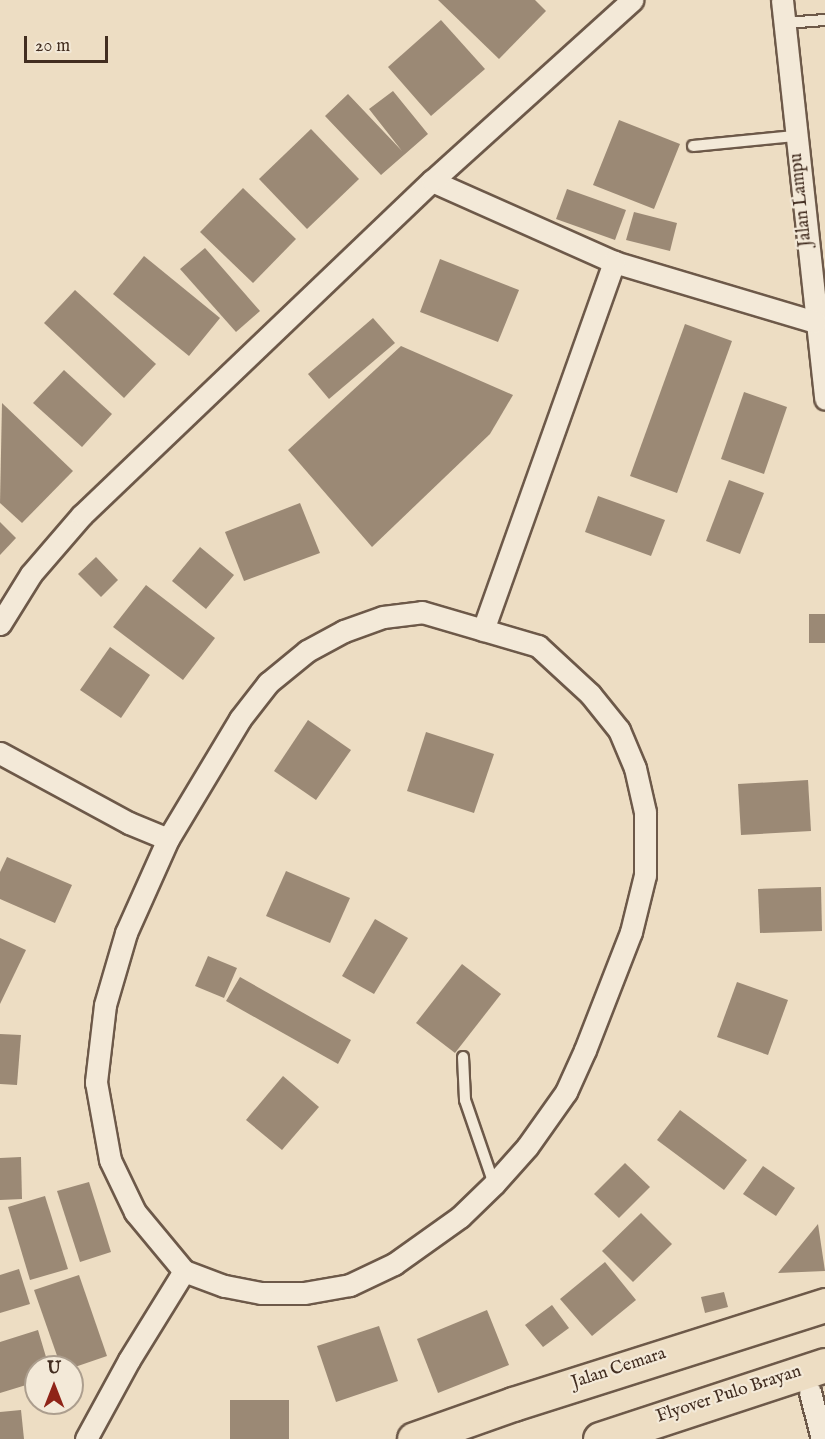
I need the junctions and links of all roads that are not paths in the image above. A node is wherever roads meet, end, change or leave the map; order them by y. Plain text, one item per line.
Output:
1 (632, 0) edge
2 (782, 0) edge
3 (825, 20) edge
4 (785, 23) junction
5 (795, 136) junction
6 (693, 146) dead end
7 (432, 181) junction
8 (614, 262) junction
9 (816, 322) junction
10 (825, 399) edge
11 (0, 624) edge
12 (483, 630) junction
13 (0, 753) edge
14 (168, 839) junction
15 (463, 1057) dead end
16 (494, 1184) junction
17 (184, 1271) junction
18 (825, 1305) edge
19 (825, 1326) edge
20 (820, 1381) edge
21 (86, 1439) edge
22 (414, 1439) edge
23 (481, 1439) edge
24 (600, 1439) edge
25 (660, 1439) edge
26 (822, 1439) edge

1 - 7 street
2 - 4 street, Jalan Lampu
3 - 4 lane
4 - 5 street, Jalan Lampu
5 - 6 lane
5 - 9 street, Jalan Lampu
7 - 8 street
7 - 11 street
8 - 9 street
8 - 12 street
9 - 10 street, Jalan Lampu
12 - 14 street
12 - 16 street
13 - 14 street
14 - 17 street
15 - 16 lane
16 - 17 street
17 - 21 street
18 - 22 highway, Jalan Cemara
19 - 23 highway
20 - 24 highway, Flyover Pulo Brayan
20 - 25 highway
20 - 26 street

